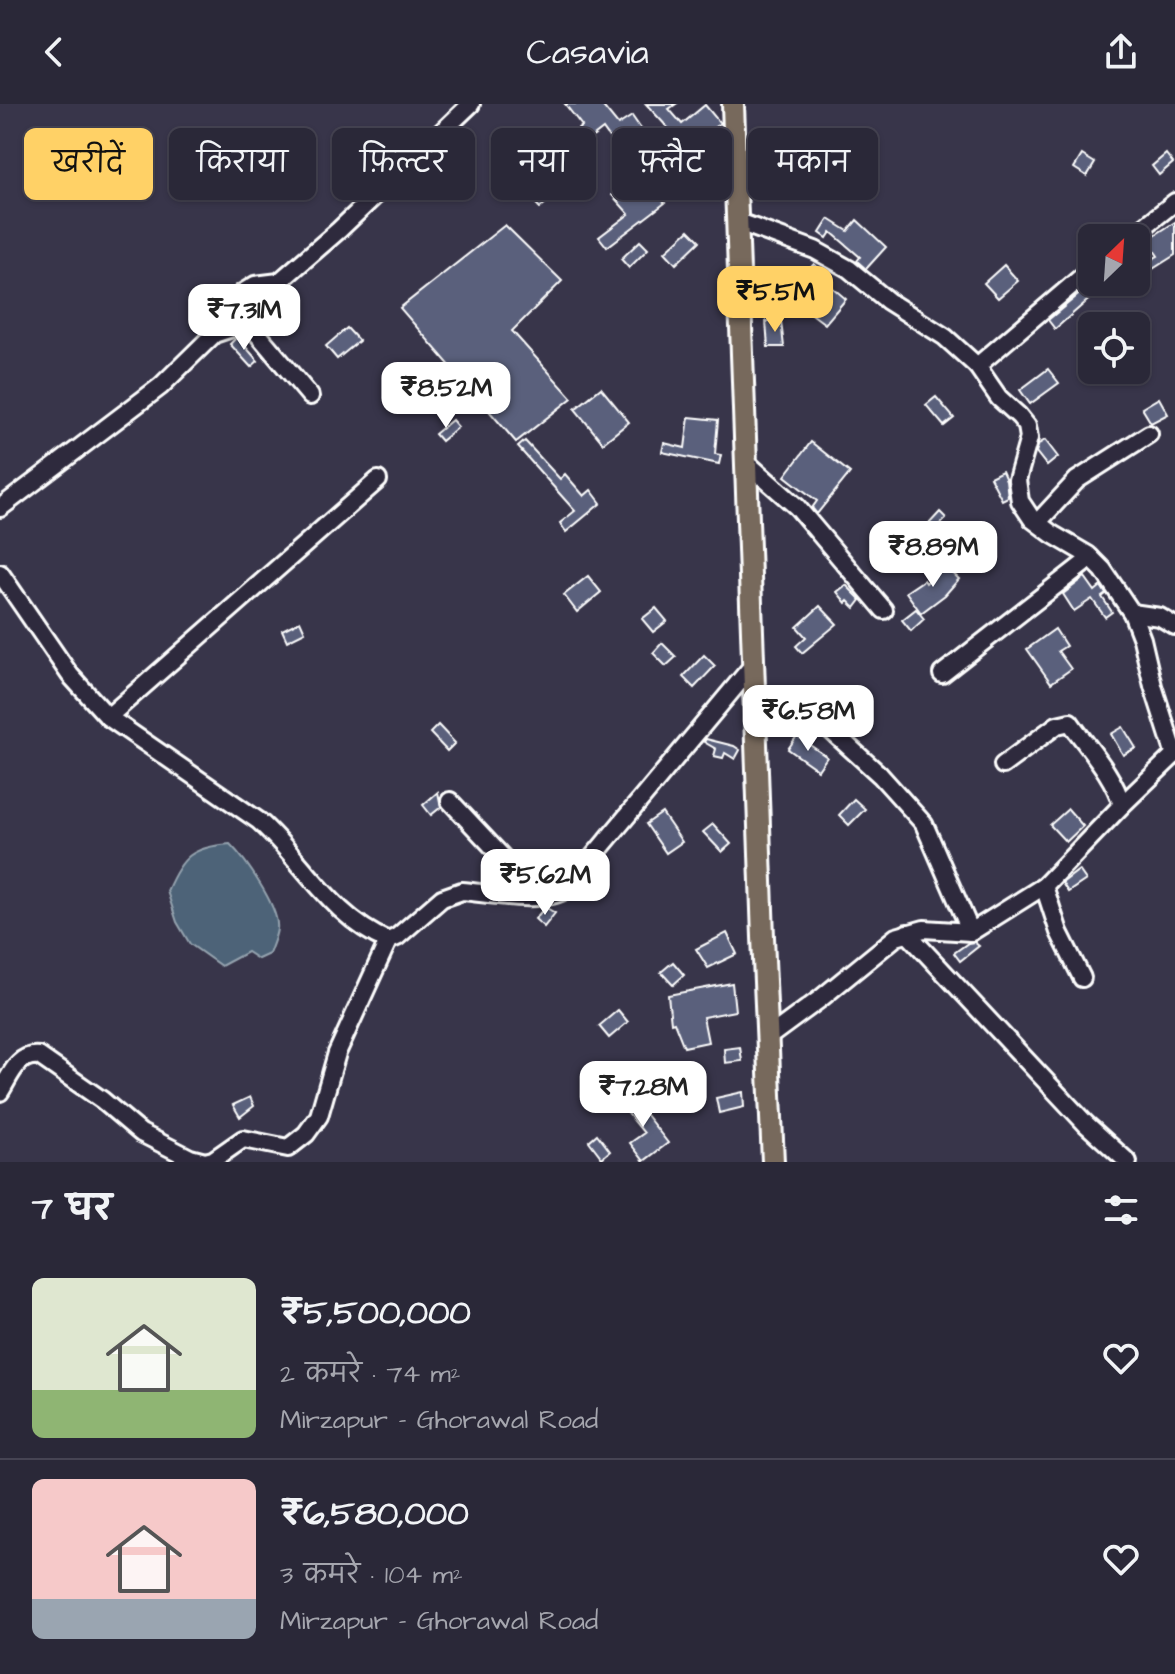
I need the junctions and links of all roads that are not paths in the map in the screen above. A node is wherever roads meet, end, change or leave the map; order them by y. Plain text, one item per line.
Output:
1 (471, 104) edge
2 (733, 104) edge
3 (1175, 202) edge
4 (736, 221) junction
5 (1148, 224) edge
6 (1078, 280) edge
7 (235, 313) junction
8 (977, 366) junction
9 (310, 396) dead end
10 (1149, 434) dead end
11 (746, 462) junction
12 (378, 480) dead end
13 (0, 508) edge
14 (1038, 522) junction
15 (1091, 558) junction
16 (0, 573) edge
17 (884, 610) dead end
18 (1132, 613) junction
19 (1175, 626) edge
20 (754, 664) junction
21 (942, 674) dead end
22 (814, 715) dead end
23 (108, 717) junction
24 (1175, 755) edge
25 (1003, 765) dead end
26 (450, 801) dead end
27 (1122, 805) junction
28 (1044, 886) junction
29 (539, 896) junction
30 (971, 932) junction
31 (907, 933) junction
32 (388, 941) junction
33 (1082, 978) dead end
34 (767, 1038) junction
35 (0, 1092) edge
36 (773, 1162) edge
37 (1128, 1162) edge

1 - 7 street
2 - 4 main road
3 - 5 street
4 - 8 street
4 - 11 main road
6 - 8 street
7 - 9 street
7 - 13 street
8 - 14 street
10 - 14 street
11 - 17 street
11 - 20 main road
12 - 23 street
14 - 15 street
15 - 18 street
15 - 21 street
16 - 23 street
18 - 19 street
18 - 24 street
20 - 29 street
20 - 34 main road
22 - 30 street
23 - 32 street
24 - 27 street
25 - 27 street
26 - 29 street
27 - 28 street
28 - 30 street
28 - 33 street
29 - 32 street
30 - 31 street
31 - 34 street
31 - 37 street
32 - 35 street
34 - 36 main road

